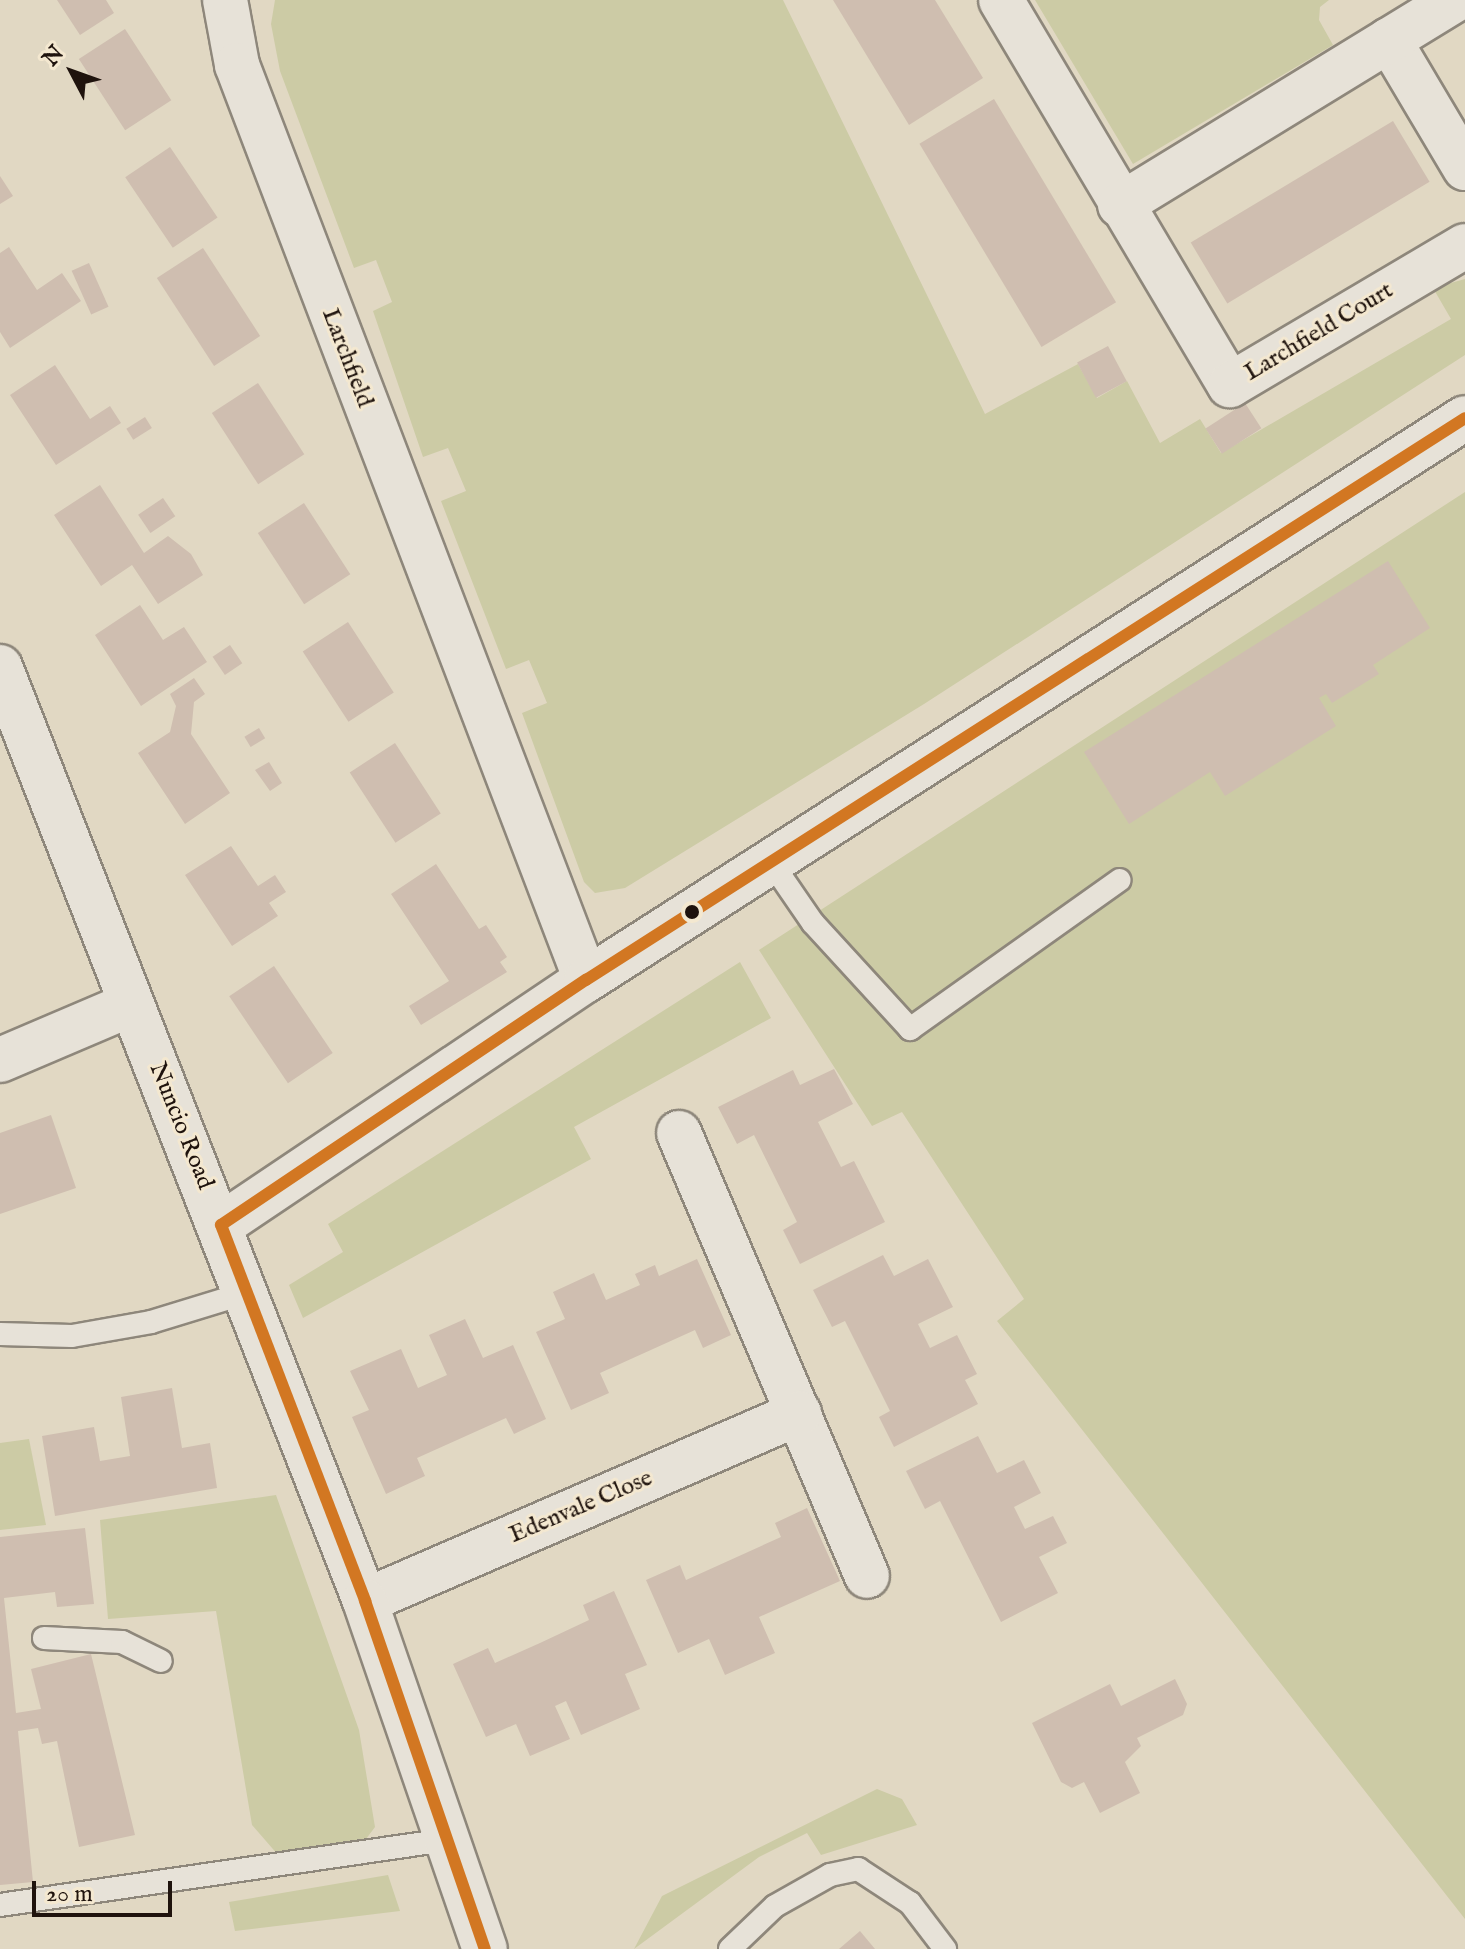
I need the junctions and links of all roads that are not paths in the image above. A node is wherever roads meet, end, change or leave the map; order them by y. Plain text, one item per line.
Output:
1 (225, 0) edge
2 (1001, 0) edge
3 (1455, 0) edge
4 (1389, 40) junction
5 (1465, 168) edge
6 (1120, 205) junction
7 (1465, 246) edge
8 (1465, 418) edge
9 (0, 667) edge
10 (771, 862) junction
11 (1120, 880) dead end
12 (586, 980) junction
13 (131, 1004) junction
14 (0, 1060) edge
15 (679, 1133) dead end
16 (221, 1225) junction
17 (246, 1293) junction
18 (0, 1334) edge
19 (799, 1413) junction
20 (867, 1576) dead end
21 (365, 1601) junction
22 (44, 1638) dead end
23 (161, 1661) dead end
24 (448, 1840) junction
25 (0, 1905) edge
26 (485, 1949) edge
27 (730, 1949) edge
28 (945, 1949) edge

1 - 12 street, Larchfield
2 - 6 street, Larchfield Court
3 - 4 street
4 - 5 street
4 - 6 street
6 - 7 street, Larchfield Court
8 - 10 street
9 - 13 street, Nuncio Road
10 - 11 lane
10 - 12 street
12 - 16 street
13 - 14 street
13 - 16 street, Nuncio Road
15 - 19 street
16 - 17 street, Nuncio Road
17 - 18 lane
17 - 21 street, Nuncio Road
19 - 20 street
19 - 21 street, Edenvale Close
21 - 24 street, Nuncio Road
22 - 23 lane
24 - 25 lane
24 - 26 street, Nuncio Road
27 - 28 lane

